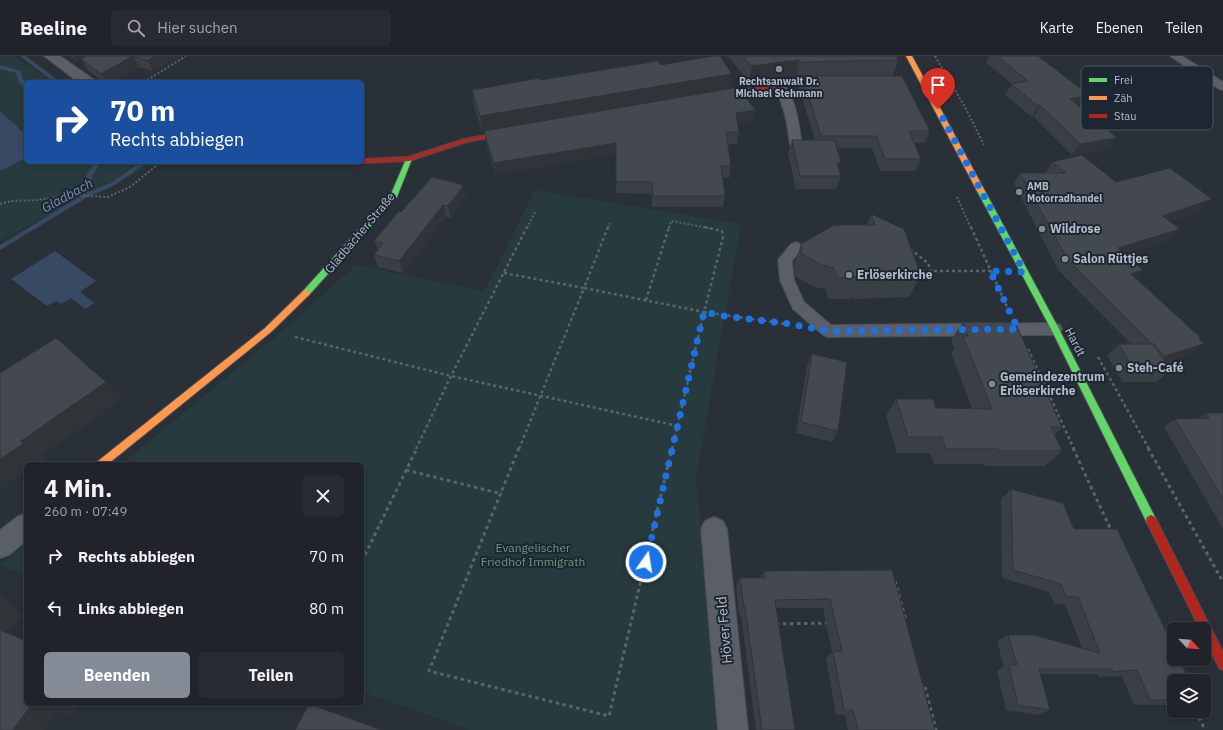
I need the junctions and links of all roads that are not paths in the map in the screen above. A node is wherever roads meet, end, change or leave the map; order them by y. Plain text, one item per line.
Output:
1 (52, 56) edge
2 (909, 56) edge
3 (1175, 56) edge
4 (85, 63) edge
5 (1190, 66) edge
6 (72, 71) junction
7 (85, 80) edge
8 (909, 81) dead end
9 (923, 81) junction
10 (1213, 81) edge
11 (839, 82) edge
12 (779, 86) junction
13 (1223, 88) edge
14 (708, 98) edge
15 (520, 131) edge
16 (796, 144) edge
17 (409, 159) junction
18 (364, 161) edge
19 (796, 247) dead end
20 (1055, 329) junction
21 (103, 462) edge
22 (24, 527) edge
23 (714, 529) dead end
24 (0, 546) edge
25 (1223, 664) edge
26 (733, 730) edge

1 - 6 street
2 - 9 street, Hardt
3 - 5 lane
4 - 6 street
6 - 7 street
8 - 9 street
9 - 20 street, Hardt
10 - 13 lane
11 - 12 street
12 - 14 street
12 - 16 lane
15 - 17 street
17 - 18 street
17 - 21 street, Gladbacher Straße
19 - 20 lane
20 - 25 street, Hardt
22 - 24 street
23 - 26 street, Höver Feld

